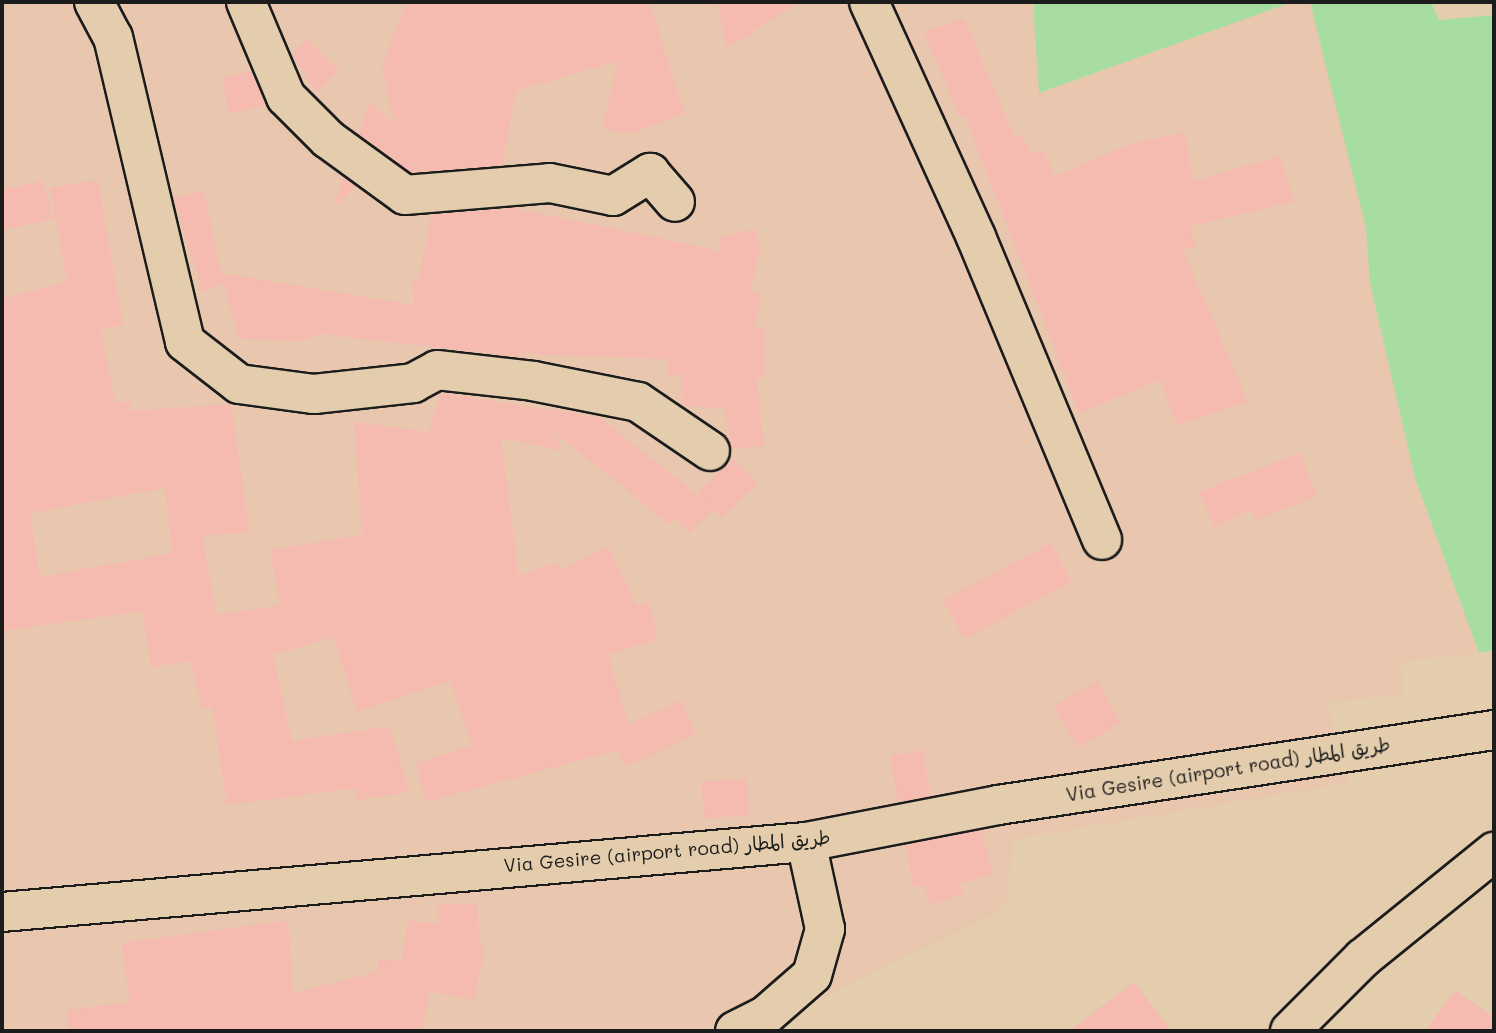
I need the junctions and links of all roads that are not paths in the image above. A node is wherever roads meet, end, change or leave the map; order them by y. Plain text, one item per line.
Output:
1 (94, 2) edge
2 (246, 2) edge
3 (869, 2) edge
4 (675, 202) dead end
5 (710, 451) dead end
6 (1102, 540) dead end
7 (1494, 730) edge
8 (806, 842) junction
9 (1494, 852) edge
10 (2, 912) edge
11 (735, 1031) edge
12 (1290, 1031) edge

1 - 5 street
2 - 4 street
3 - 6 street
7 - 8 street, Via Gesire (airport road) طريق المطار
8 - 10 street, Via Gesire (airport road) طريق المطار
8 - 11 street
9 - 12 street

